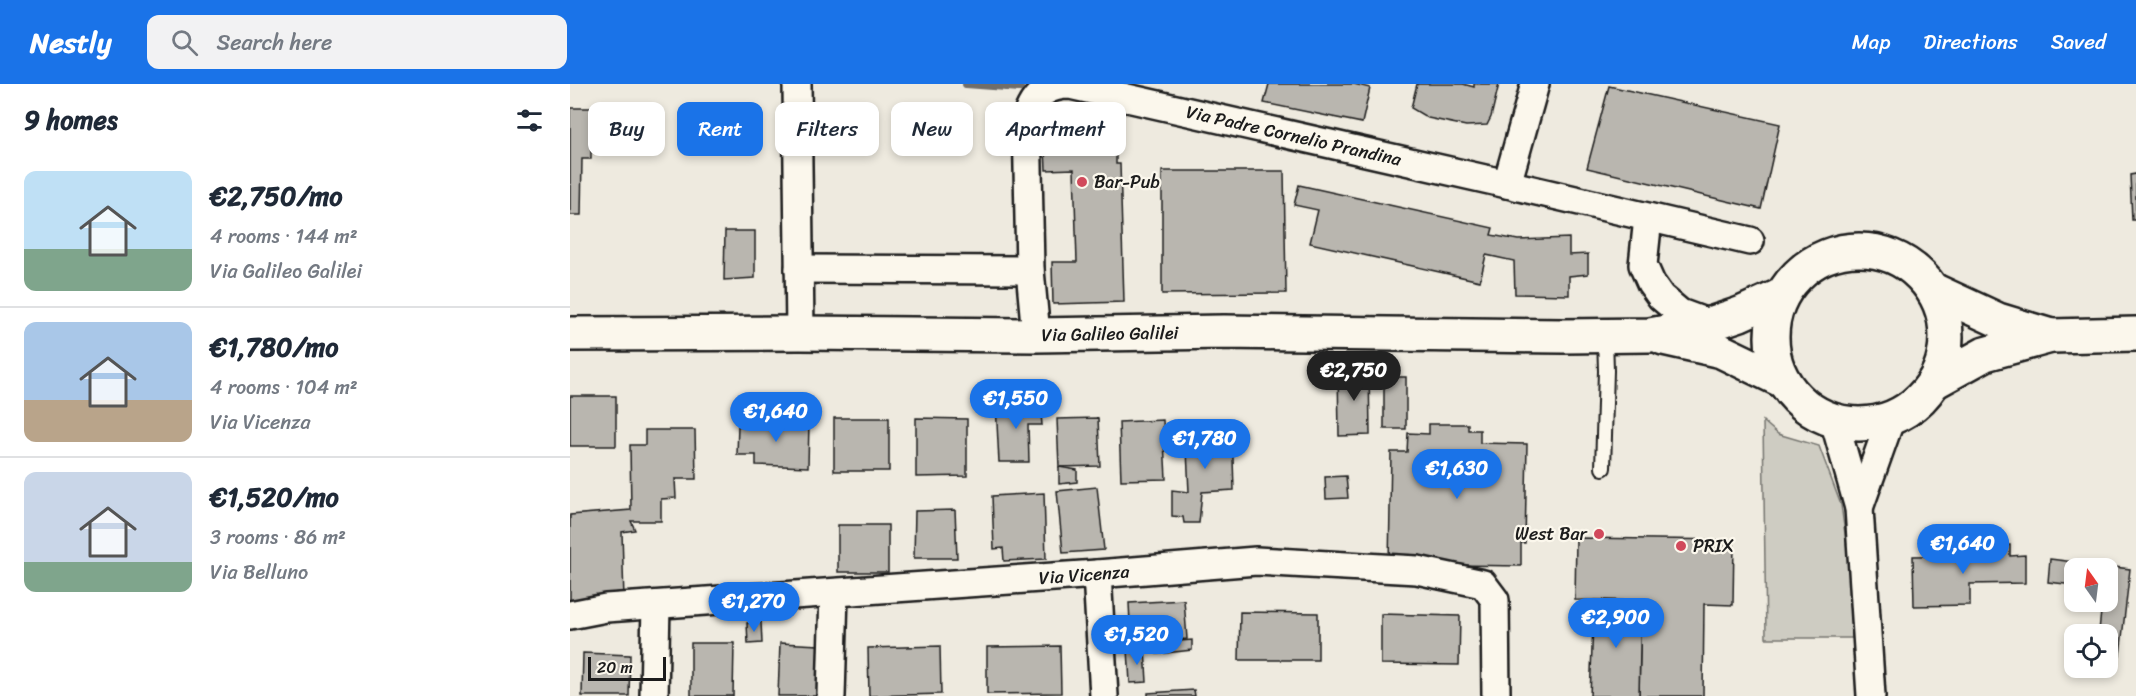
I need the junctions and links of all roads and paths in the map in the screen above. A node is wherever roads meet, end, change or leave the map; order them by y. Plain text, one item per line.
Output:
1 (797, 84) edge
2 (1535, 84) edge
3 (1507, 184) junction
4 (1647, 218) junction
5 (1750, 241) dead end
6 (799, 269) junction
7 (1030, 270) junction
8 (1933, 290) junction
9 (1782, 296) junction
10 (1710, 324) junction
11 (800, 333) junction
12 (570, 334) edge
13 (2136, 334) edge
14 (1036, 335) junction
15 (1605, 335) junction
16 (1650, 335) junction
17 (2051, 336) junction
18 (1783, 381) junction
19 (1934, 381) junction
20 (1891, 418) junction
21 (1834, 420) junction
22 (1603, 468) dead end
23 (1859, 508) junction
24 (1097, 574) junction
25 (834, 593) junction
26 (656, 605) junction
27 (570, 615) edge
28 (654, 696) edge
29 (831, 696) edge
30 (1104, 696) edge
31 (1496, 696) edge
32 (1871, 696) edge

1 - 6 street
2 - 3 street
3 - 4 street, Via Padre Cornelio Prandina
3 - 7 street, Via Padre Cornelio Prandina
4 - 5 street, Via Padre Cornelio Prandina
4 - 10 street
6 - 7 street
6 - 11 street
7 - 14 street, Via Padre Cornelio Prandina
8 - 9 main road
8 - 17 main road
8 - 19 main road
9 - 10 main road, Via Galileo Galilei
9 - 18 main road
10 - 16 main road, Via Galileo Galilei
11 - 12 main road, Via Galileo Galilei
11 - 14 main road, Via Galileo Galilei
13 - 17 main road
14 - 15 main road, Via Galileo Galilei
15 - 16 main road, Via Galileo Galilei
15 - 22 lane
16 - 18 main road, Via Galileo Galilei
17 - 19 main road
18 - 21 main road
19 - 20 main road
20 - 21 main road
20 - 23 street
21 - 23 street
23 - 32 street
24 - 25 street, Via Vicenza
24 - 30 street
24 - 31 street, Via Vicenza
25 - 26 street, Via Vicenza
25 - 29 street
26 - 27 street, Via Vicenza
26 - 28 street

